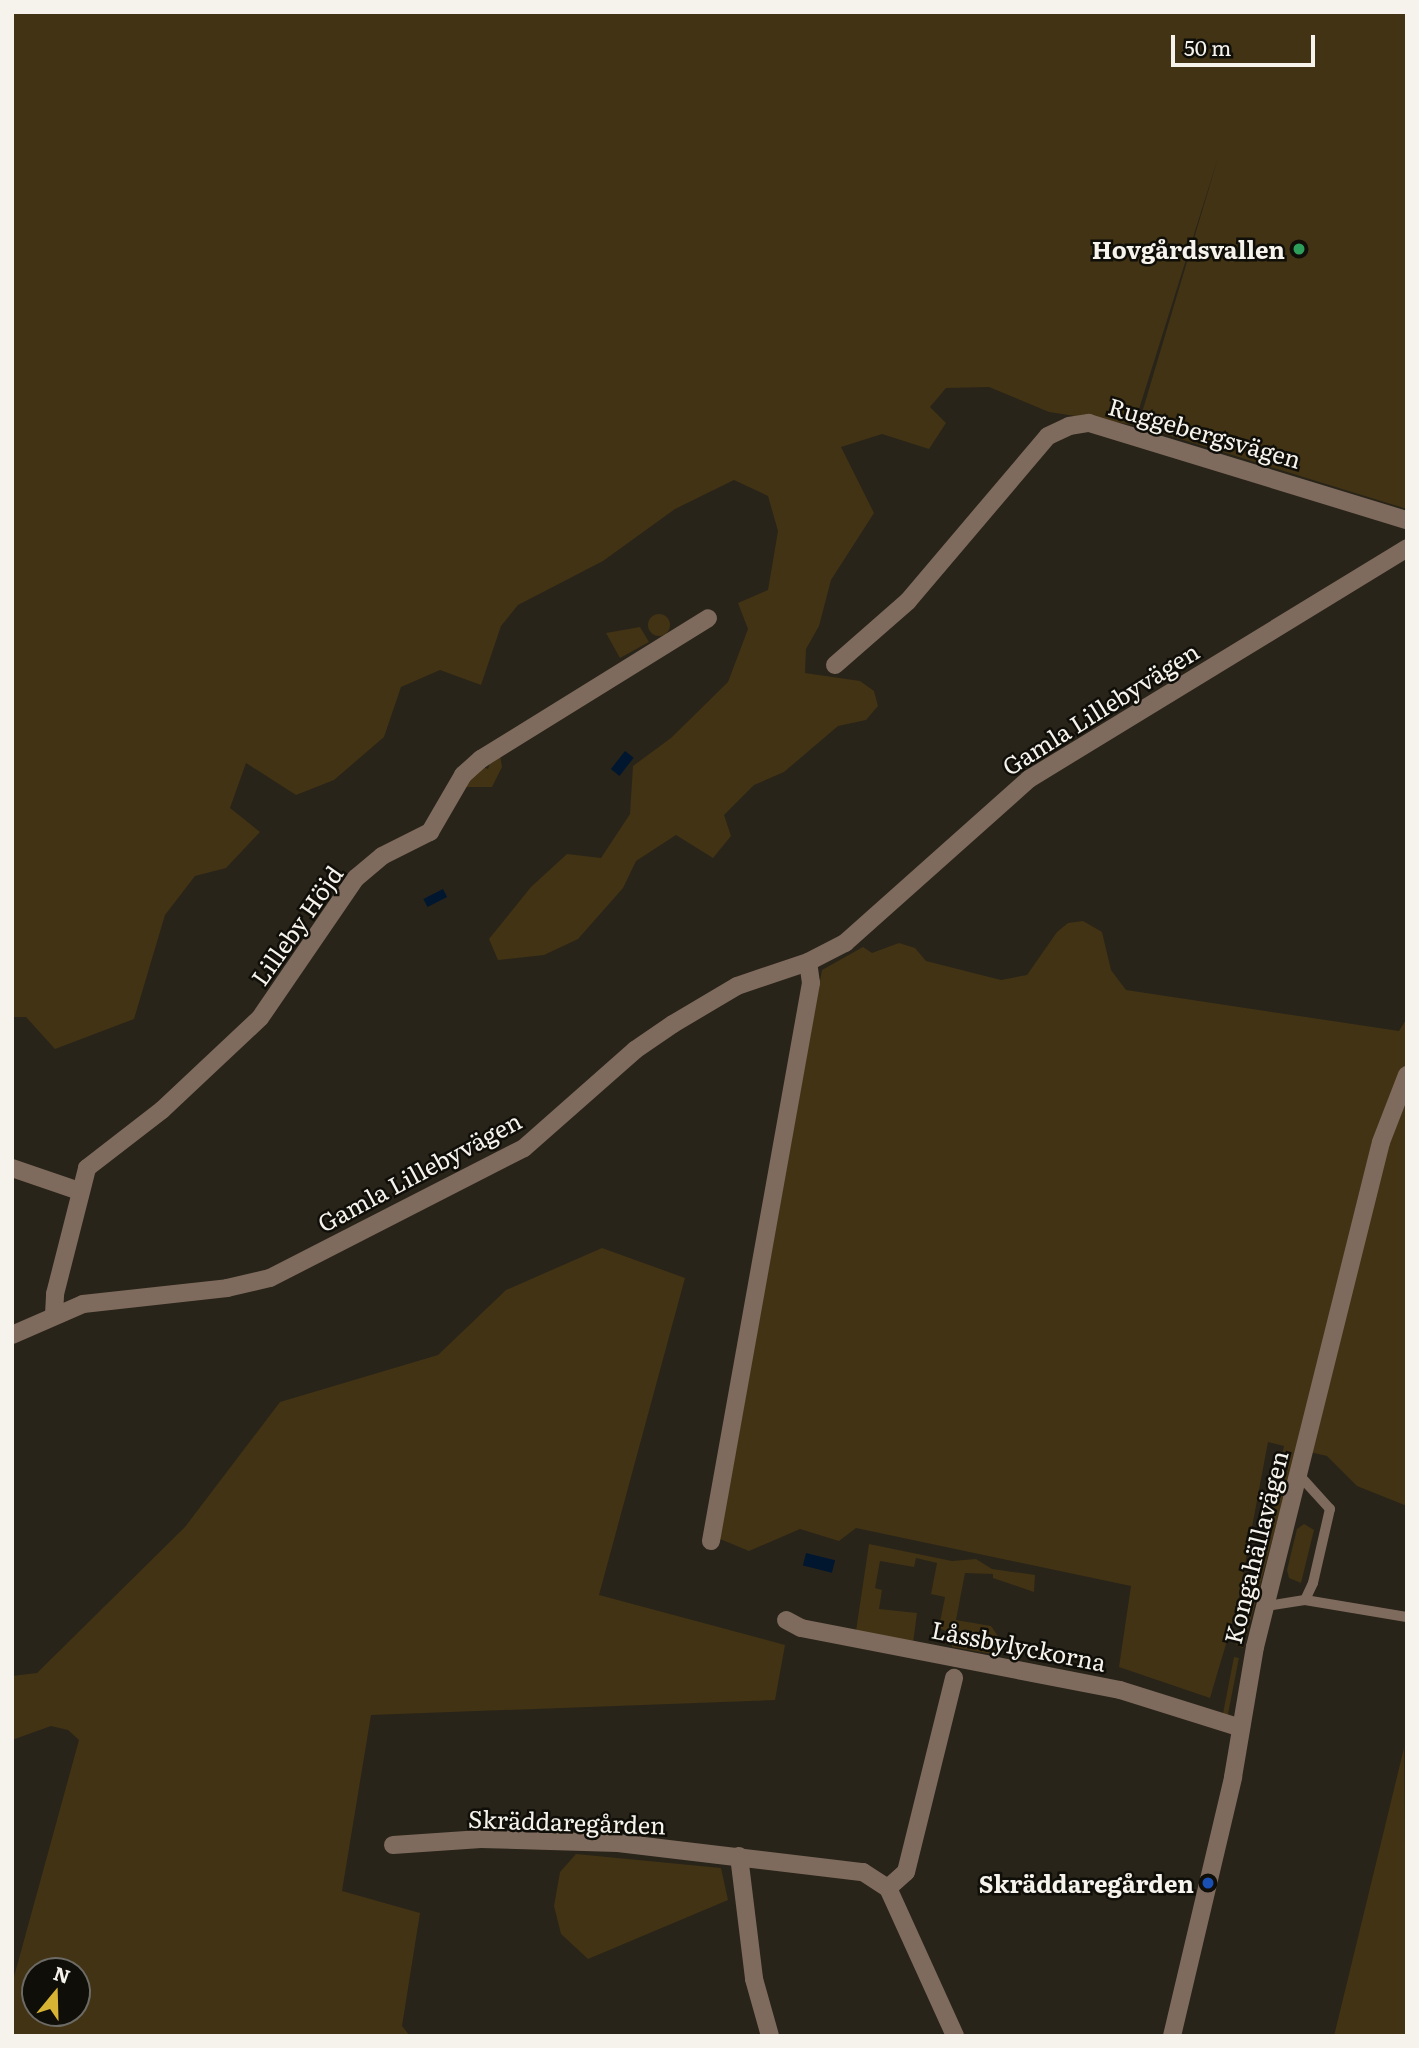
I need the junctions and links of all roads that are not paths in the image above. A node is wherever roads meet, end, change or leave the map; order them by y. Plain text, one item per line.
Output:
1 (1407, 520) edge
2 (1407, 548) edge
3 (708, 618) dead end
4 (835, 665) dead end
5 (808, 962) junction
6 (1407, 1075) edge
7 (12, 1168) edge
8 (79, 1191) junction
9 (54, 1315) junction
10 (12, 1335) edge
11 (1300, 1476) junction
12 (711, 1541) dead end
13 (1305, 1600) junction
14 (1267, 1606) junction
15 (1407, 1618) edge
16 (786, 1620) dead end
17 (954, 1678) dead end
18 (1241, 1728) junction
19 (393, 1845) dead end
20 (739, 1856) junction
21 (888, 1888) junction
22 (770, 2036) edge
23 (955, 2036) edge
24 (1172, 2036) edge

1 - 4 street, Ruggebergsvägen
2 - 5 street, Gamla Lillebyvägen
3 - 8 street, Lilleby Höjd
5 - 9 street, Gamla Lillebyvägen
5 - 12 street
6 - 11 street, Kongahällavägen
7 - 8 street
8 - 9 street, Lilleby Höjd
9 - 10 street, Gamla Lillebyvägen
11 - 13 lane
11 - 14 street, Kongahällavägen
13 - 14 lane
13 - 15 lane
14 - 18 street, Kongahällavägen
16 - 18 street, Låssbylyckorna
17 - 21 street
18 - 24 street, Kongahällavägen
19 - 20 street, Skräddaregården
20 - 21 street, Skräddaregården
20 - 22 street
21 - 23 street

